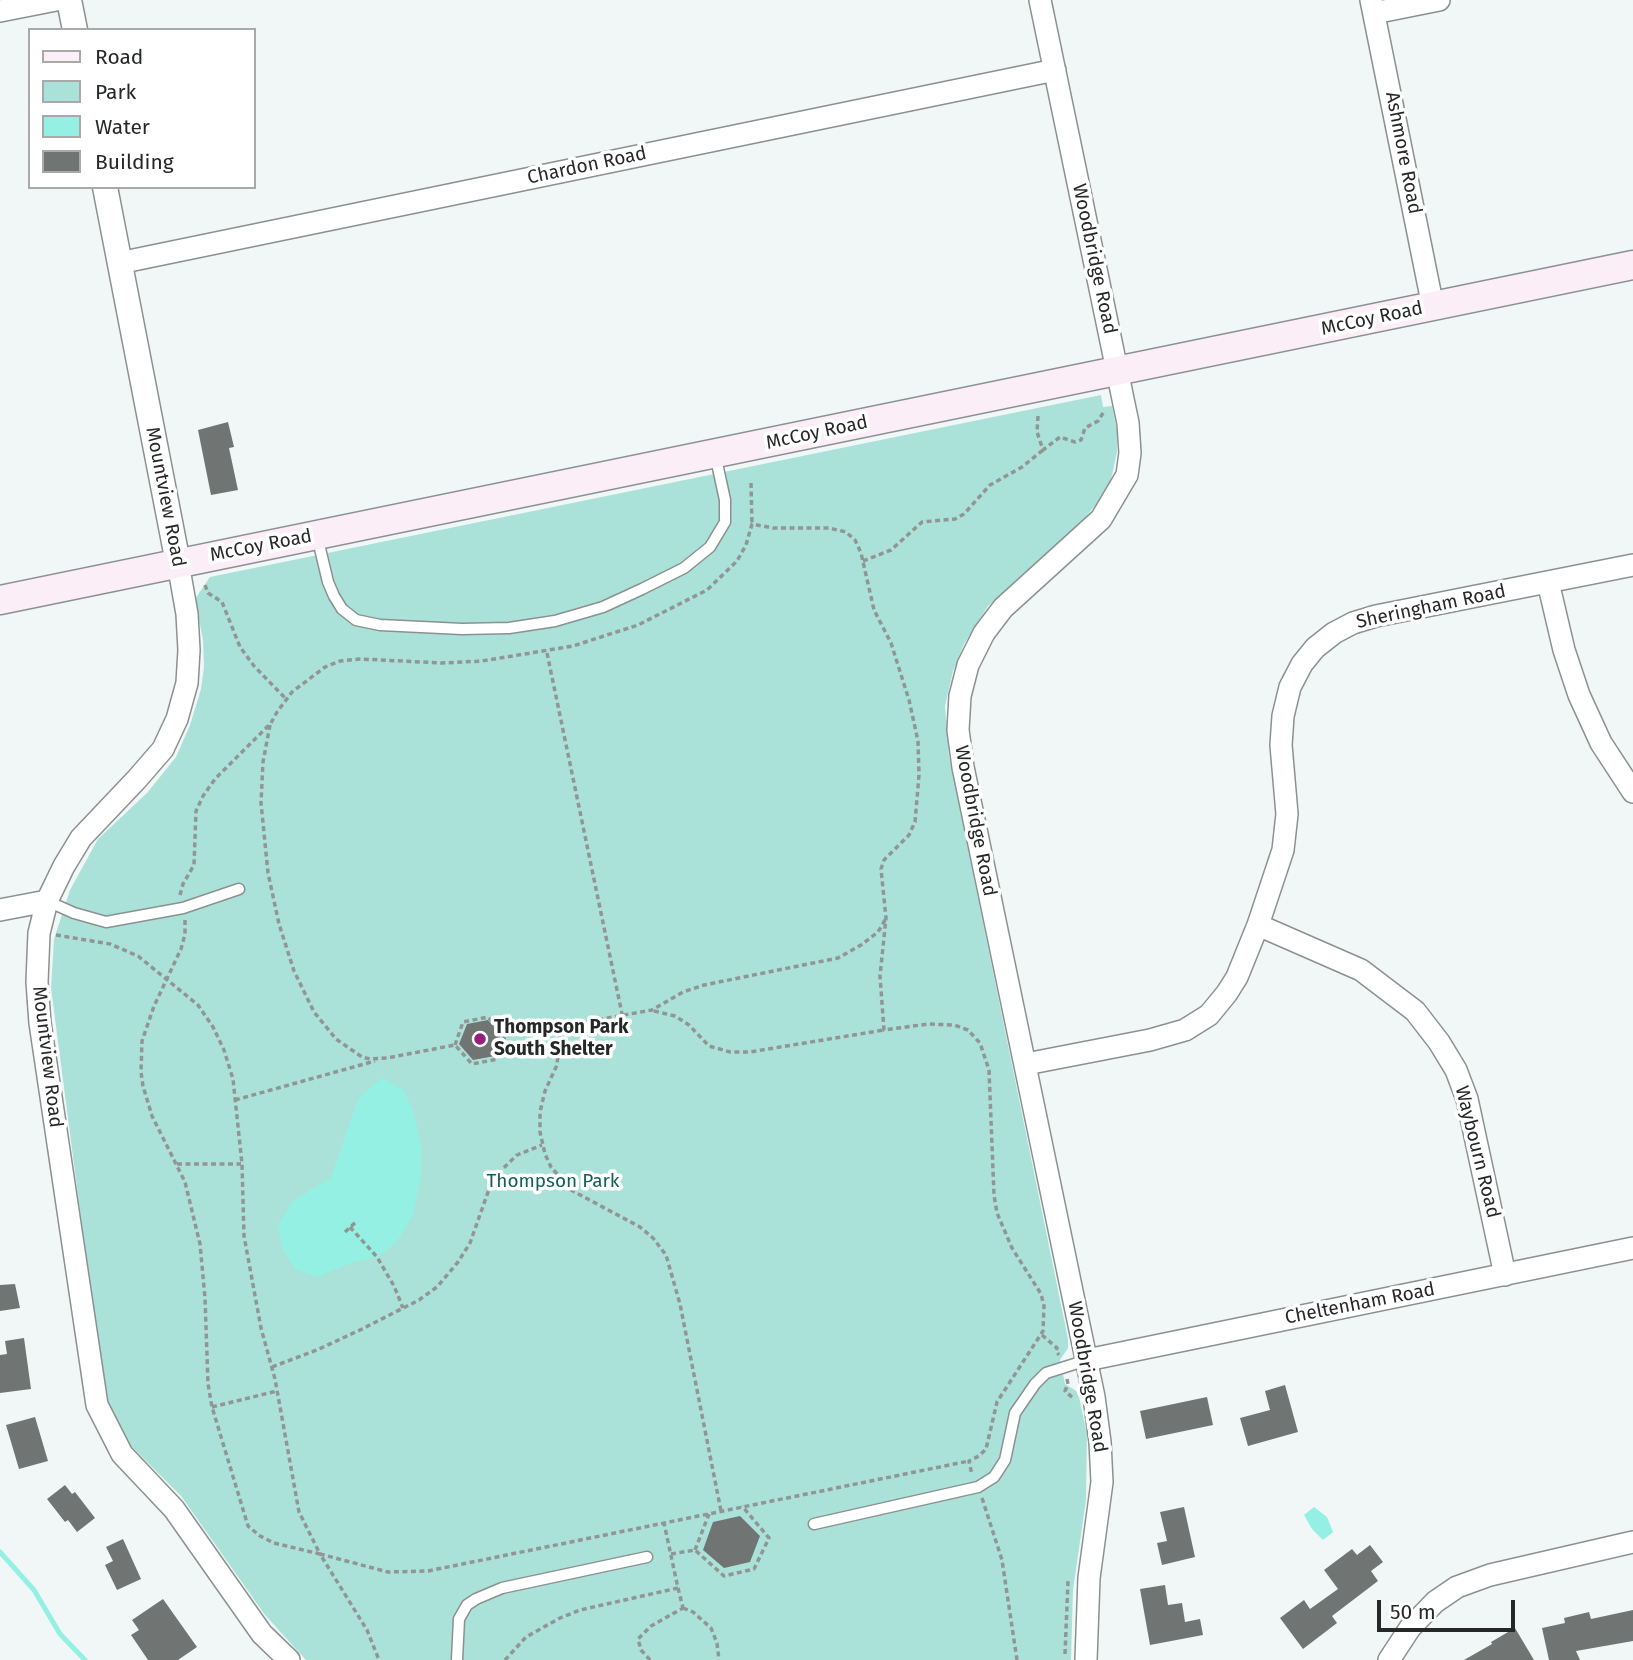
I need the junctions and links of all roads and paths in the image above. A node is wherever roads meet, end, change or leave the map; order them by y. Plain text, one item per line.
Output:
1 (56, 0) edge
2 (69, 0) edge
3 (1041, 0) edge
4 (1439, 0) edge
5 (1373, 7) edge
6 (0, 11) edge
7 (75, 28) edge
8 (1055, 71) junction
9 (105, 189) edge
10 (119, 263) junction
11 (1633, 265) edge
12 (1433, 307) junction
13 (1117, 371) junction
14 (1105, 404) dead end
15 (1038, 416) dead end
16 (1043, 450) junction
17 (715, 454) junction
18 (751, 483) dead end
19 (752, 524) junction
20 (316, 535) junction
21 (863, 561) junction
22 (178, 563) junction
23 (1633, 565) edge
24 (1548, 582) junction
25 (205, 585) dead end
26 (0, 600) edge
27 (547, 652) junction
28 (286, 699) junction
29 (271, 723) junction
30 (1633, 792) edge
31 (239, 889) dead end
32 (47, 901) junction
33 (183, 908) junction
34 (0, 910) edge
35 (886, 918) junction
36 (1258, 925) junction
37 (55, 935) dead end
38 (167, 979) junction
39 (652, 1010) junction
40 (622, 1014) junction
41 (884, 1030) junction
42 (560, 1032) junction
43 (505, 1036) junction
44 (455, 1045) junction
45 (387, 1058) junction
46 (1026, 1064) junction
47 (234, 1100) junction
48 (542, 1145) junction
49 (177, 1164) junction
50 (242, 1164) junction
51 (356, 1222) dead end
52 (350, 1227) junction
53 (345, 1232) dead end
54 (1633, 1248) edge
55 (1505, 1275) junction
56 (403, 1308) junction
57 (1042, 1335) junction
58 (1087, 1360) junction
59 (272, 1367) junction
60 (1065, 1367) junction
61 (277, 1391) junction
62 (1076, 1403) dead end
63 (212, 1406) junction
64 (969, 1461) junction
65 (978, 1487) junction
66 (742, 1506) junction
67 (721, 1511) junction
68 (709, 1514) junction
69 (664, 1523) junction
70 (814, 1524) dead end
71 (1633, 1542) edge
72 (695, 1550) junction
73 (320, 1554) junction
74 (671, 1555) junction
75 (647, 1557) dead end
76 (1068, 1574) dead end
77 (678, 1588) junction
78 (683, 1608) junction
79 (289, 1660) edge
80 (379, 1660) edge
81 (457, 1660) edge
82 (505, 1660) edge
83 (650, 1660) edge
84 (719, 1660) edge
85 (1017, 1660) edge
86 (1066, 1660) edge
87 (1086, 1660) edge
88 (1389, 1660) edge

1 - 6 street
2 - 7 street
3 - 8 street, Woodbridge Road
4 - 5 street
5 - 12 street, Ashmore Road
8 - 10 street, Chardon Road
8 - 13 street, Woodbridge Road
9 - 10 street, Mountview Road
10 - 22 street, Mountview Road
11 - 12 main road, McCoy Road
12 - 13 main road, McCoy Road
13 - 17 main road, McCoy Road
13 - 46 street, Woodbridge Road
14 - 16 path
15 - 16 path
16 - 21 path
17 - 20 main road, McCoy Road
17 - 20 lane
18 - 19 path
19 - 21 path
19 - 27 path
20 - 22 main road, McCoy Road
21 - 35 path
22 - 26 main road, McCoy Road
22 - 32 street, Mountview Road
23 - 24 street, Sheringham Road
24 - 30 street
24 - 36 street, Sheringham Road
25 - 28 path
27 - 28 path
27 - 40 path
28 - 29 path
29 - 33 path
29 - 45 path
31 - 33 lane
32 - 33 lane
32 - 34 street
32 - 79 street, Mountview Road
33 - 38 path
35 - 39 path
35 - 41 path
36 - 46 street, Sheringham Road
36 - 55 street, Waybourn Road
37 - 38 path
38 - 47 path
38 - 49 path
39 - 40 path
39 - 41 path
40 - 42 path
41 - 57 path
42 - 43 path
42 - 48 path
43 - 44 path
43 - 44 path
44 - 45 path
45 - 47 path
46 - 58 street, Woodbridge Road
47 - 50 path
48 - 56 path
48 - 67 path
49 - 50 path
49 - 63 path
50 - 59 path
51 - 52 path
52 - 53 path
52 - 56 path
54 - 55 street, Cheltenham Road
55 - 58 street, Cheltenham Road
56 - 59 path
57 - 60 path
57 - 64 path
58 - 60 lane
58 - 87 street, Woodbridge Road
59 - 61 path
60 - 62 path
60 - 65 lane
61 - 63 path
61 - 73 path
63 - 73 path
64 - 65 path
64 - 66 path
65 - 70 lane
65 - 85 path
66 - 67 path
66 - 72 path
67 - 68 path
68 - 69 path
68 - 72 path
69 - 73 path
69 - 74 path
71 - 88 street
72 - 74 path
73 - 80 path
74 - 77 path
75 - 81 lane
76 - 86 path
77 - 78 path
77 - 82 path
78 - 83 path
78 - 84 path

